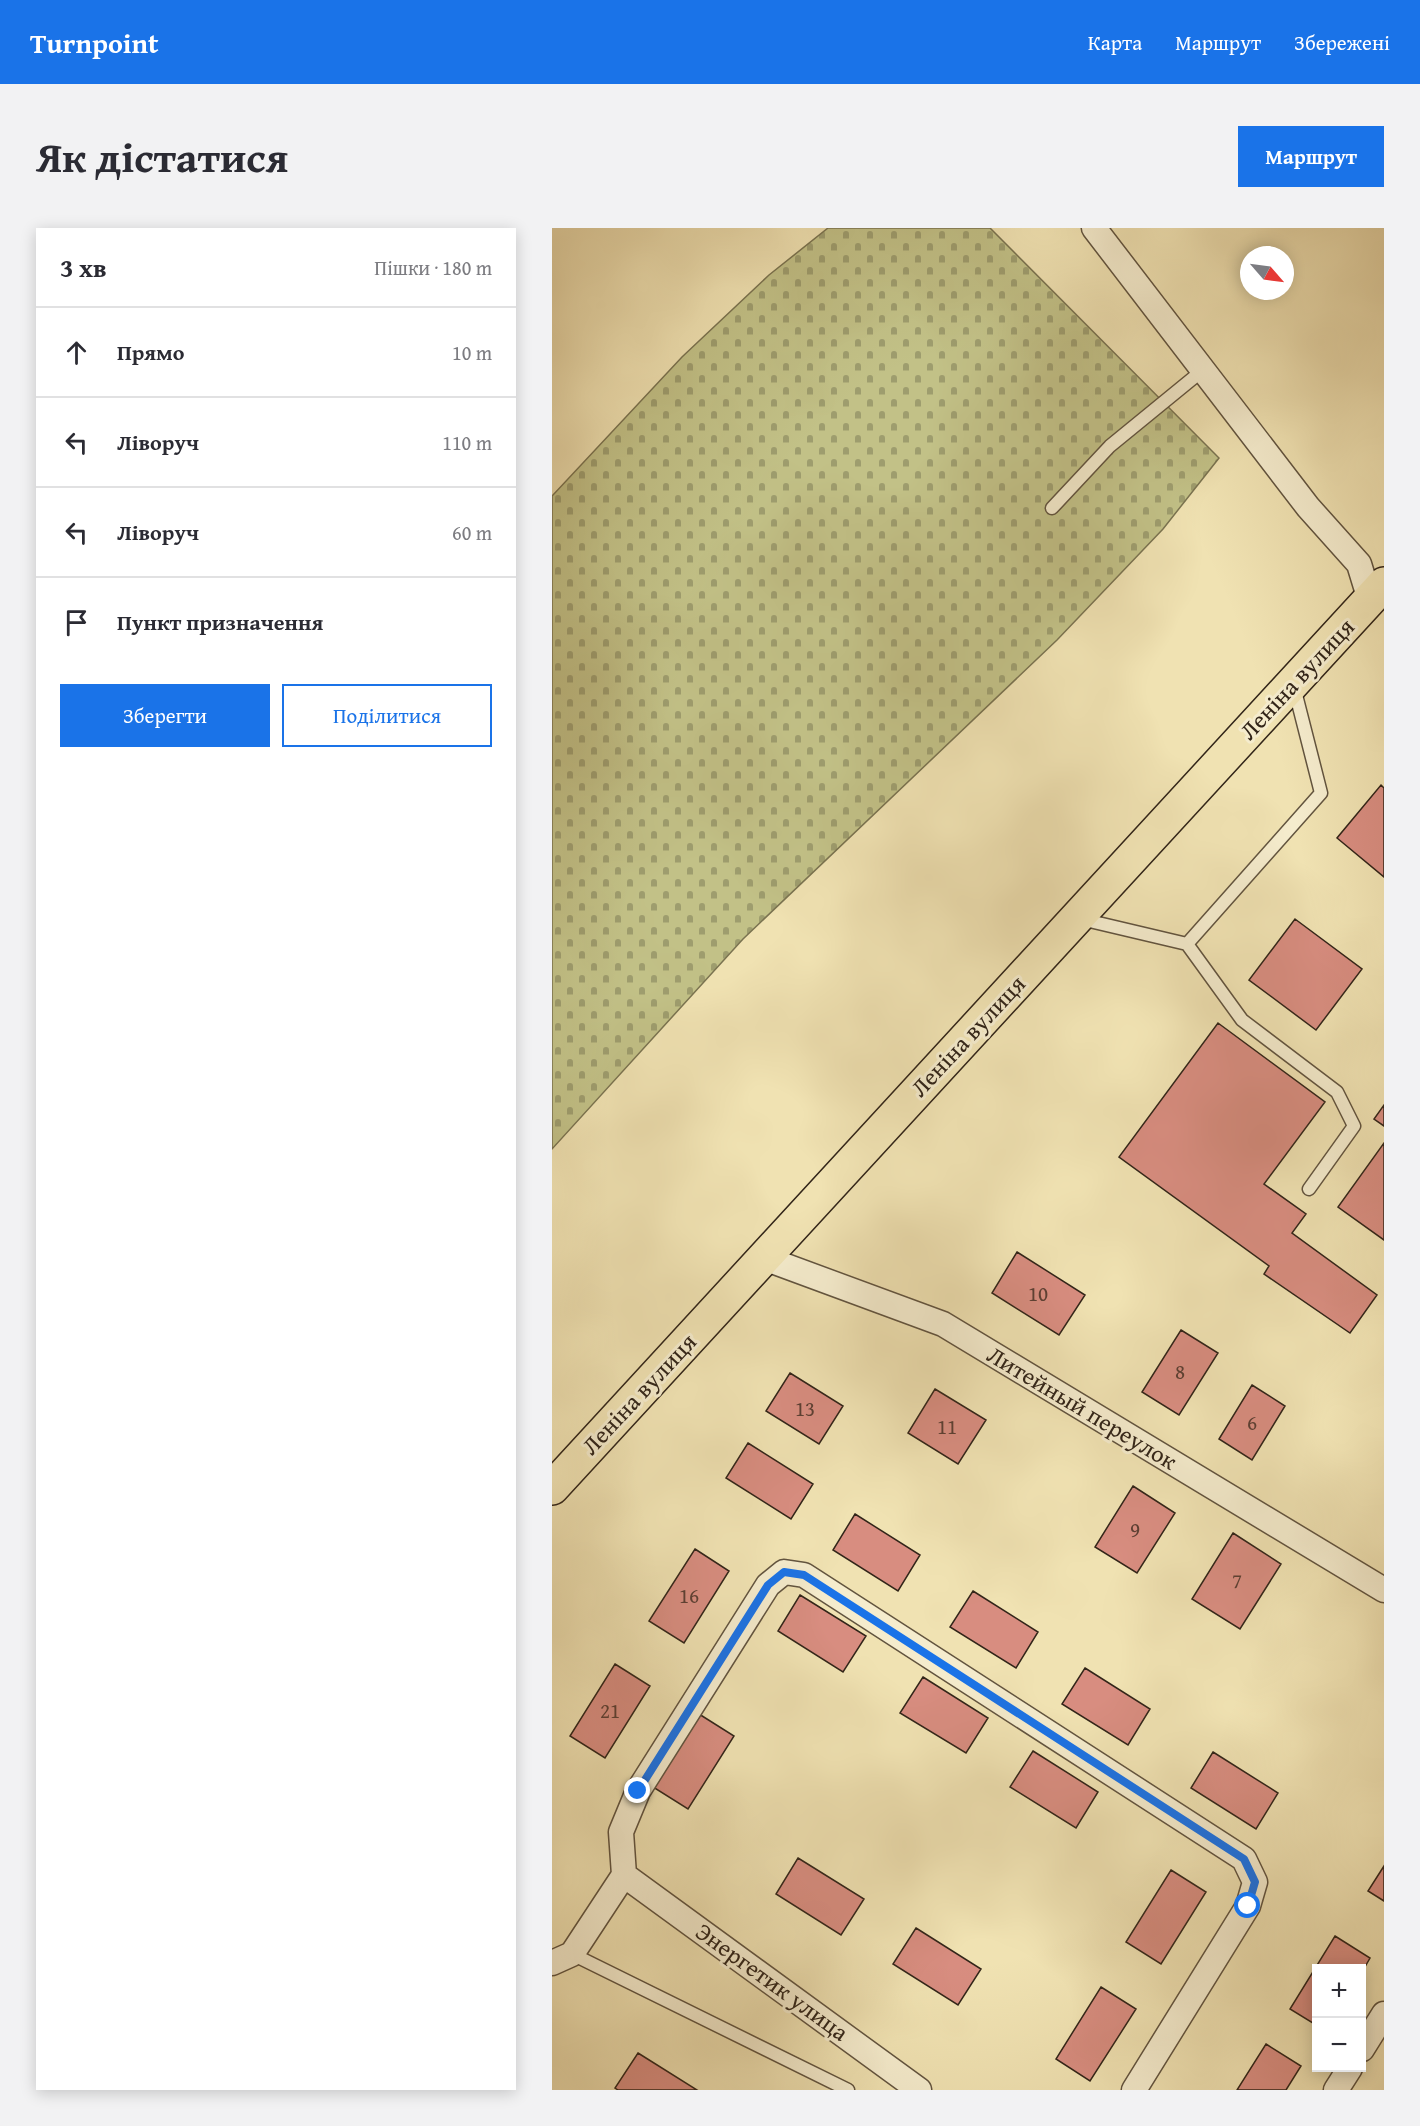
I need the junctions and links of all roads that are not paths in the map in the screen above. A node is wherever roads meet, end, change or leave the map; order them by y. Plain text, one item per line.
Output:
1 (1094, 228) edge
2 (1203, 370) junction
3 (1052, 508) dead end
4 (1377, 592) edge
5 (1293, 682) junction
6 (1077, 918) junction
7 (1187, 944) junction
8 (1309, 1189) dead end
9 (764, 1258) junction
10 (552, 1488) edge
11 (1384, 1590) edge
12 (624, 1875) junction
13 (562, 1959) edge
14 (1384, 2014) edge
15 (1366, 2043) edge
16 (1347, 2072) edge
17 (848, 2090) edge
18 (919, 2090) edge
19 (1134, 2090) edge
20 (1336, 2090) edge

1 - 2 street
2 - 3 lane
2 - 4 street
4 - 5 main road, Леніна вулиця
5 - 6 main road, Леніна вулиця
5 - 7 lane
6 - 7 lane
6 - 9 main road, Леніна вулиця
7 - 8 lane
9 - 10 main road, Леніна вулиця
9 - 11 street, Литейный переулок
12 - 13 street
12 - 18 street, Энергетик улица
12 - 19 street
13 - 17 lane
14 - 15 street
16 - 20 street

